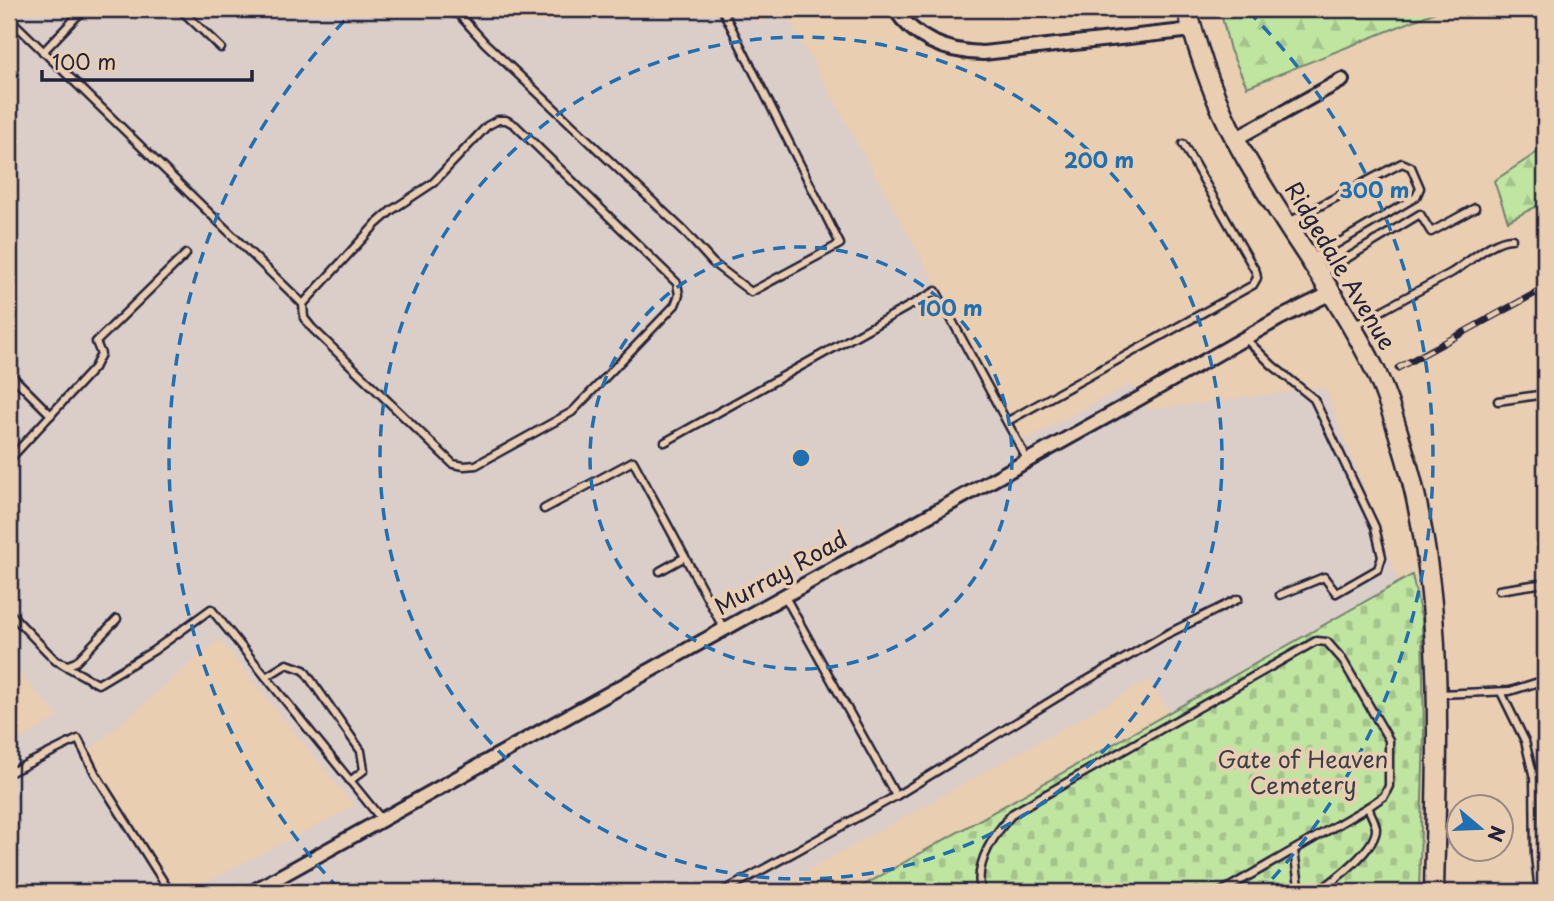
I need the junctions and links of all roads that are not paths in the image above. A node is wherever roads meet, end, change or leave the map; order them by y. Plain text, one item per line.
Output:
1 (84, 9) edge
2 (180, 9) edge
3 (455, 9) edge
4 (722, 9) edge
5 (895, 9) edge
6 (1187, 9) edge
7 (9, 18) edge
8 (1193, 30) junction
9 (221, 48) dead end
10 (43, 52) junction
11 (1342, 80) dead end
12 (1235, 139) junction
13 (1183, 144) dead end
14 (1475, 208) dead end
15 (1286, 224) junction
16 (1512, 239) dead end
17 (186, 254) dead end
18 (1314, 267) junction
19 (1331, 293) junction
20 (303, 304) junction
21 (1353, 327) junction
22 (1245, 338) junction
23 (9, 373) edge
24 (1545, 394) edge
25 (1498, 401) dead end
26 (51, 415) junction
27 (1008, 421) junction
28 (665, 442) dead end
29 (9, 460) edge
30 (1028, 461) junction
31 (544, 509) dead end
32 (685, 556) junction
33 (660, 571) dead end
34 (1545, 583) edge
35 (1499, 590) dead end
36 (784, 595) junction
37 (1280, 595) dead end
38 (1238, 599) dead end
39 (9, 612) edge
40 (117, 619) dead end
41 (724, 629) junction
42 (62, 664) junction
43 (266, 677) junction
44 (1545, 680) edge
45 (1501, 692) junction
46 (1437, 694) junction
47 (1545, 771) edge
48 (9, 773) edge
49 (350, 781) junction
50 (1534, 790) junction
51 (896, 796) junction
52 (1368, 807) junction
53 (382, 820) junction
54 (1294, 851) junction
55 (170, 892) edge
56 (252, 892) edge
57 (722, 892) edge
58 (981, 892) edge
59 (1221, 892) edge
60 (1297, 892) edge
61 (1318, 892) edge
62 (1434, 892) edge
63 (1539, 892) edge

1 - 10 lane
2 - 9 lane
3 - 4 lane
5 - 8 street
6 - 8 main road, Ridgedale Avenue
7 - 10 lane
8 - 12 main road, Ridgedale Avenue
10 - 20 lane
11 - 12 street
12 - 15 main road, Ridgedale Avenue
13 - 27 lane
14 - 18 lane
15 - 18 main road, Ridgedale Avenue
15 - 18 lane
16 - 21 lane
17 - 26 lane
18 - 19 main road, Ridgedale Avenue
19 - 21 main road, Ridgedale Avenue
19 - 22 street, Murray Road
20 - 20 lane
21 - 46 main road, Ridgedale Avenue
22 - 30 street, Murray Road
22 - 37 lane
23 - 26 lane
24 - 25 lane
26 - 29 lane
27 - 28 lane
27 - 30 lane
30 - 36 street, Murray Road
31 - 32 lane
32 - 33 lane
32 - 41 lane
34 - 35 lane
36 - 41 street, Murray Road
36 - 51 lane
38 - 51 lane
39 - 42 lane
40 - 42 lane
41 - 53 street, Murray Road
42 - 43 lane
43 - 49 lane
43 - 49 lane
44 - 45 lane
45 - 46 lane
45 - 50 lane
46 - 62 main road, Ridgedale Avenue
47 - 50 lane
48 - 55 lane
49 - 53 lane
50 - 63 lane
51 - 57 lane
52 - 54 lane
52 - 58 lane
52 - 61 lane
53 - 56 street, Murray Road
54 - 59 lane
54 - 60 lane

